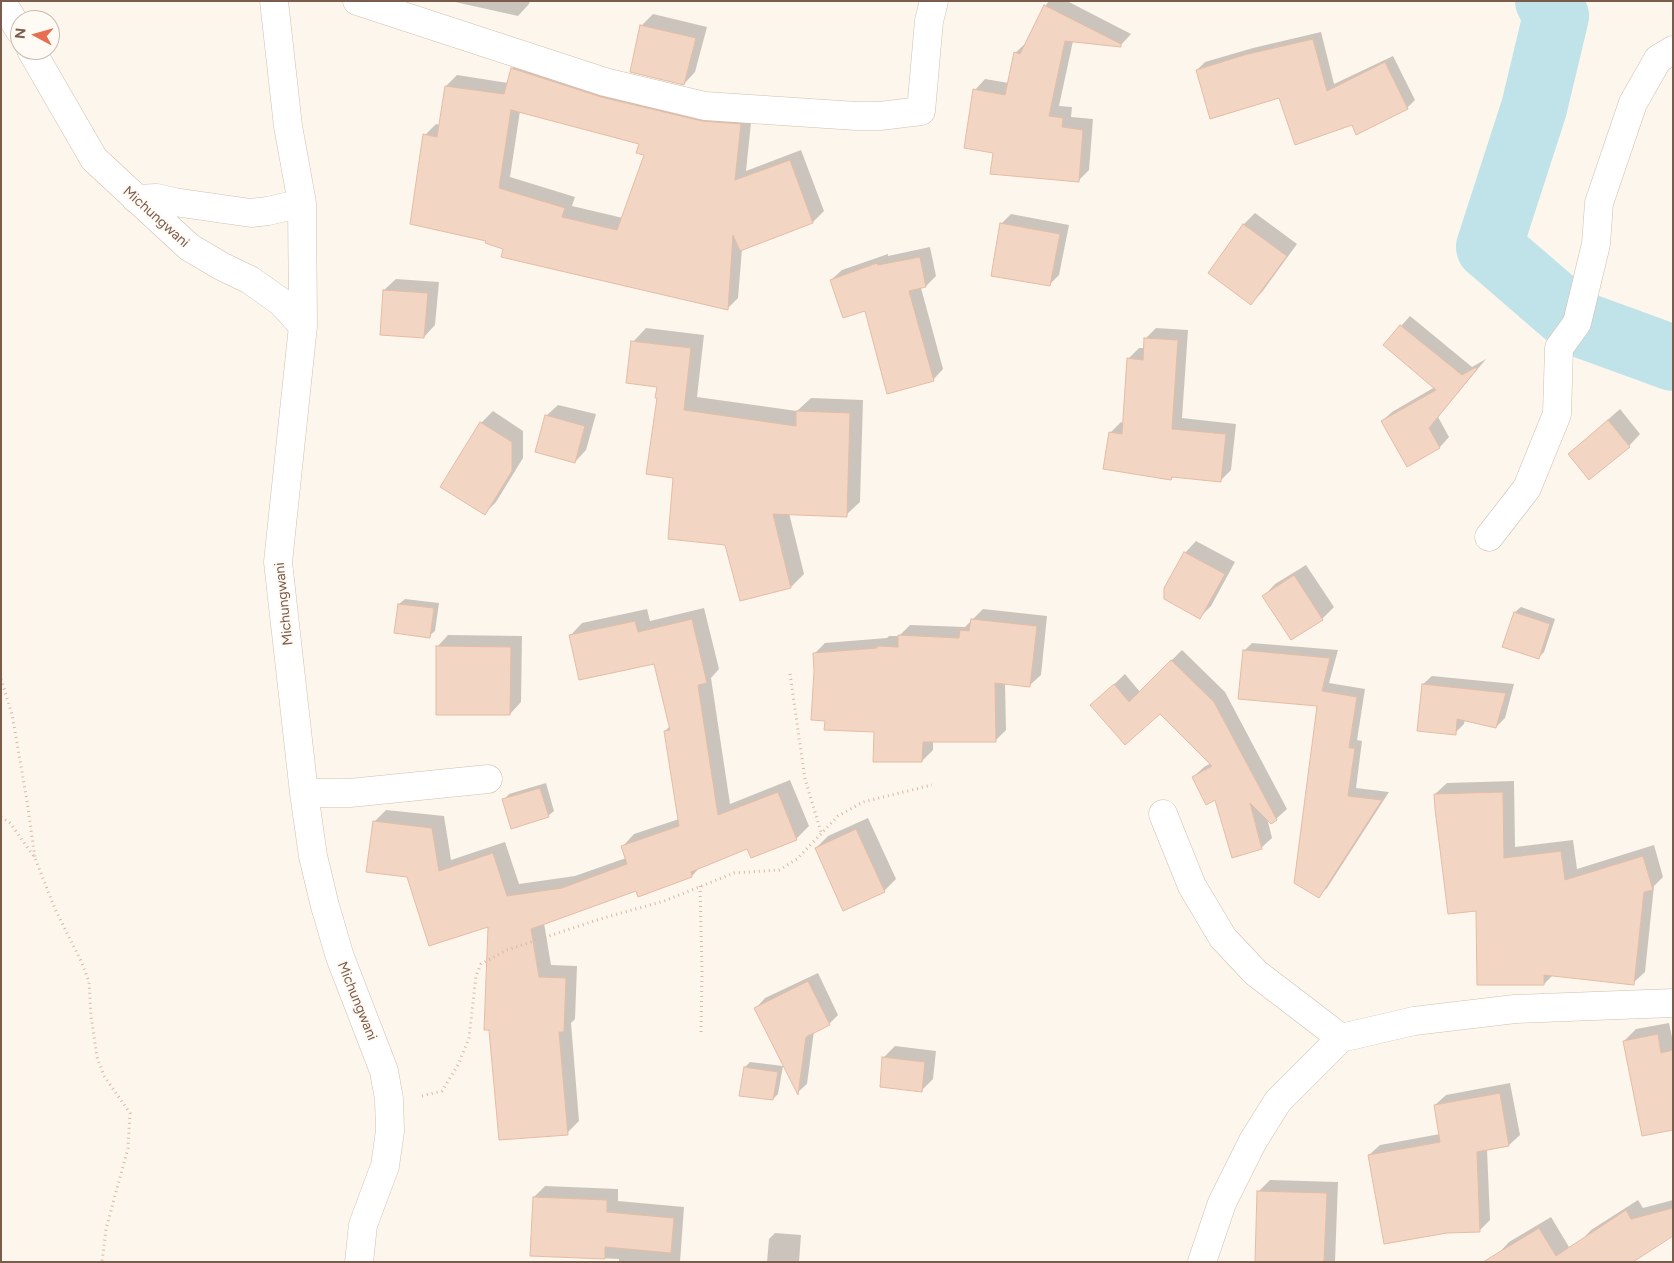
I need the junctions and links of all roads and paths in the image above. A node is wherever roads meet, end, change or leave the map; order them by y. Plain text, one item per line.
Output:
1 (1, 1) edge
2 (274, 1) edge
3 (356, 1) edge
4 (934, 1) edge
5 (10, 15) edge
6 (1673, 50) edge
7 (37, 60) edge
8 (136, 199) junction
9 (302, 203) junction
10 (303, 326) junction
11 (1489, 537) dead end
12 (790, 674) dead end
13 (1, 679) edge
14 (488, 779) dead end
15 (932, 785) dead end
16 (304, 793) junction
17 (1163, 814) dead end
18 (1, 817) edge
19 (822, 833) junction
20 (35, 858) junction
21 (700, 886) junction
22 (1673, 1003) edge
23 (701, 1032) dead end
24 (1341, 1038) junction
25 (389, 1099) junction
26 (102, 1262) edge
27 (359, 1262) edge
28 (1202, 1262) edge

1 - 5 street
2 - 9 street
3 - 4 street
6 - 11 street
7 - 8 street, Michungwani
8 - 9 street
8 - 10 street, Michungwani
9 - 10 street
10 - 16 street, Michungwani
12 - 19 path
13 - 20 path
14 - 16 street
15 - 19 path
16 - 25 street, Michungwani
17 - 24 street
18 - 20 path
19 - 21 path
20 - 26 path
21 - 23 path
21 - 25 path
22 - 24 street
24 - 28 street
25 - 27 street, Michungwani

